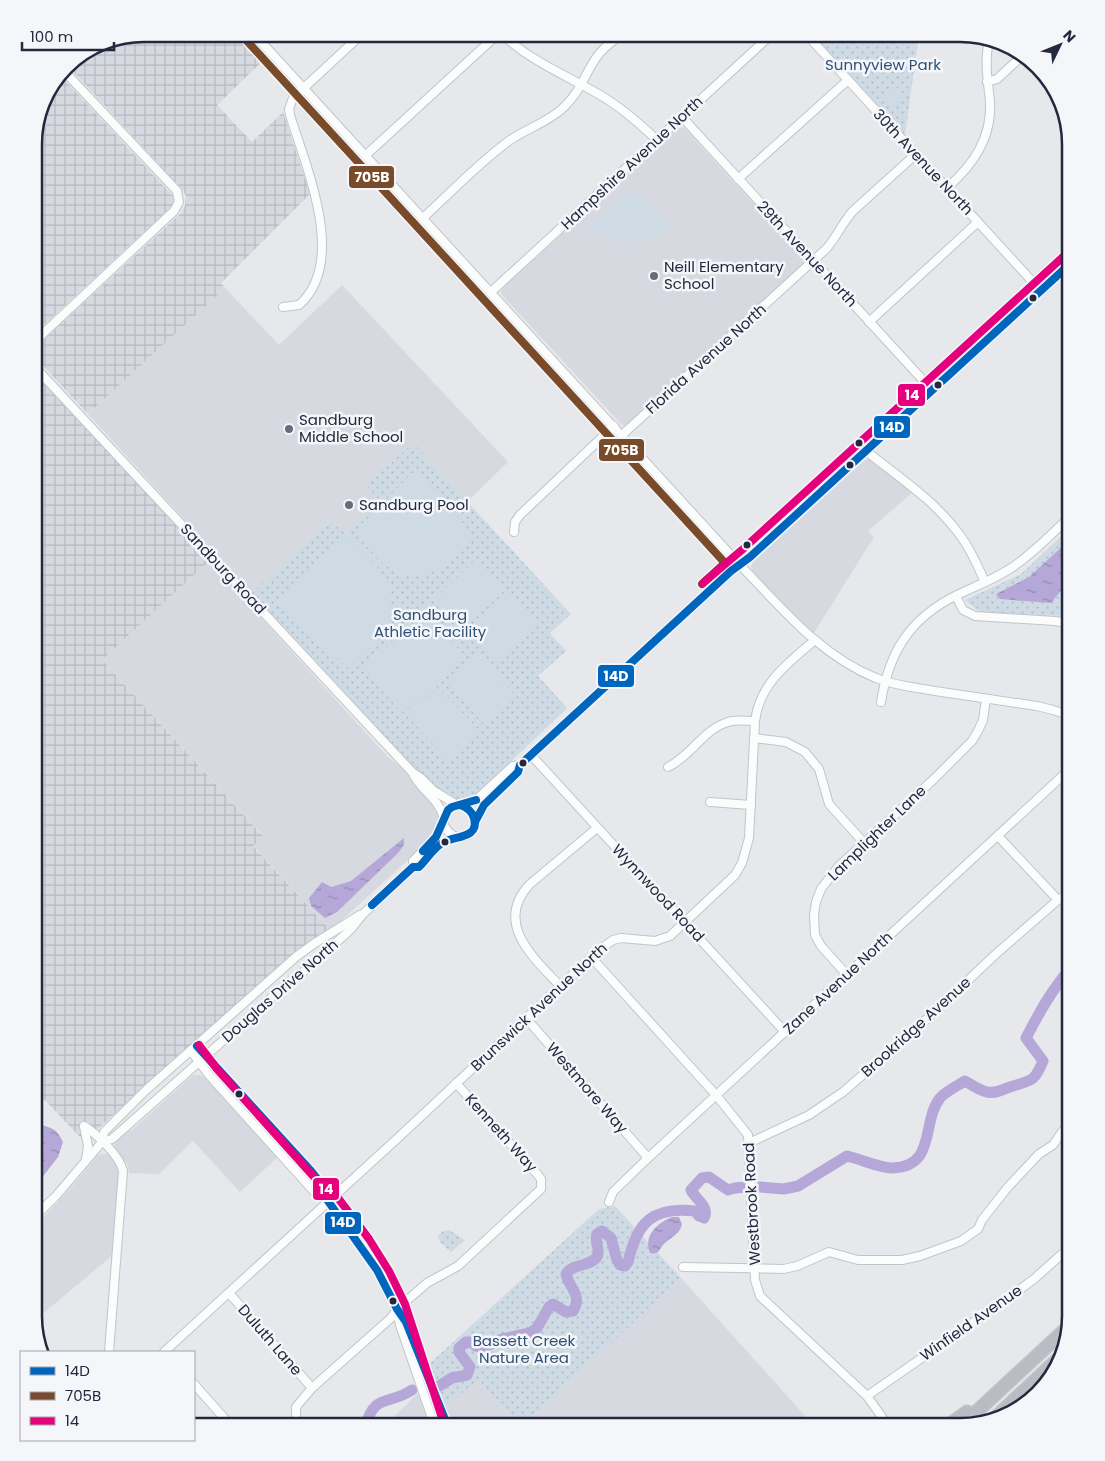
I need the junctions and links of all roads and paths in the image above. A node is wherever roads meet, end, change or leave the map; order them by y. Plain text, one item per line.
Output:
1 (261, 42) edge
2 (353, 42) edge
3 (489, 42) edge
4 (512, 42) edge
5 (609, 43) edge
6 (763, 43) edge
7 (814, 43) edge
8 (988, 46) edge
9 (1018, 60) edge
10 (69, 76) edge
11 (848, 80) junction
12 (987, 82) junction
13 (580, 84) junction
14 (303, 88) junction
15 (682, 117) junction
16 (657, 140) junction
17 (916, 154) junction
18 (366, 156) junction
19 (738, 179) junction
20 (947, 188) junction
21 (423, 218) junction
22 (978, 222) junction
23 (813, 261) junction
24 (1062, 271) edge
25 (1041, 291) junction
26 (491, 292) junction
27 (283, 307) dead end
28 (869, 322) junction
29 (43, 334) edge
30 (43, 375) edge
31 (932, 390) junction
32 (614, 426) junction
33 (622, 435) junction
34 (866, 450) junction
35 (1062, 524) edge
36 (514, 532) dead end
37 (739, 564) junction
38 (985, 582) junction
39 (956, 596) junction
40 (1062, 622) edge
41 (815, 640) junction
42 (885, 681) junction
43 (986, 699) junction
44 (881, 702) dead end
45 (1062, 713) edge
46 (755, 721) junction
47 (754, 738) junction
48 (531, 755) junction
49 (520, 765) junction
50 (668, 767) dead end
51 (412, 772) junction
52 (1062, 776) edge
53 (710, 802) dead end
54 (458, 805) junction
55 (751, 805) junction
56 (443, 820) junction
57 (475, 822) junction
58 (597, 828) junction
59 (998, 836) junction
60 (458, 837) junction
61 (864, 843) junction
62 (413, 868) junction
63 (1062, 898) edge
64 (1058, 900) junction
65 (364, 913) junction
66 (686, 923) junction
67 (591, 957) junction
68 (847, 975) junction
69 (560, 986) junction
70 (526, 1018) junction
71 (785, 1032) junction
72 (194, 1049) junction
73 (206, 1056) junction
74 (199, 1061) junction
75 (456, 1083) junction
76 (716, 1095) junction
77 (1062, 1134) edge
78 (102, 1142) junction
79 (749, 1143) junction
80 (648, 1158) junction
81 (84, 1162) junction
82 (328, 1201) junction
83 (609, 1202) dead end
84 (42, 1209) edge
85 (1062, 1254) edge
86 (683, 1267) dead end
87 (755, 1269) junction
88 (229, 1293) junction
89 (397, 1309) junction
90 (1061, 1333) edge
91 (109, 1351) edge
92 (165, 1351) edge
93 (1048, 1368) edge
94 (195, 1385) edge
95 (312, 1388) junction
96 (867, 1396) junction
97 (1018, 1396) junction
98 (987, 1402) junction
99 (1010, 1405) edge
100 (1004, 1409) edge
101 (296, 1415) dead end
102 (224, 1418) edge
103 (432, 1418) edge
104 (444, 1418) edge
105 (883, 1418) edge
106 (957, 1418) edge
107 (970, 1418) edge

1 - 14 street
2 - 14 street
3 - 18 street
4 - 13 street
5 - 13 street
6 - 15 street, Hampshire Avenue North
7 - 11 street, 30th Avenue North
8 - 12 street
9 - 12 street
10 - 29 street
11 - 17 street, 30th Avenue North
11 - 19 street
12 - 20 street
13 - 16 street
13 - 21 street
14 - 18 street
14 - 27 street
15 - 16 street, Hampshire Avenue North
15 - 19 street, 29th Avenue North
16 - 26 street, Hampshire Avenue North
17 - 20 street, 30th Avenue North
17 - 23 street, Florida Avenue North
18 - 21 street
19 - 23 street, 29th Avenue North
20 - 22 street, 30th Avenue North
21 - 26 street
22 - 25 street, 30th Avenue North
22 - 28 street
23 - 28 street, 29th Avenue North
23 - 33 street, Florida Avenue North
24 - 25 street, Douglas Drive North
25 - 31 street, Douglas Drive North
26 - 32 street
28 - 31 street, 29th Avenue North
30 - 51 street, Sandburg Road
31 - 34 street, Douglas Drive North
32 - 33 street
32 - 36 street
33 - 37 street
34 - 37 street, Douglas Drive North
34 - 38 street
35 - 38 street
37 - 41 street
37 - 48 street, Douglas Drive North
38 - 39 street
39 - 40 street
39 - 42 street
41 - 42 street
41 - 46 street, Brunswick Avenue North
42 - 43 street
42 - 44 street
43 - 45 street
43 - 61 street, Lamplighter Lane
46 - 47 street, Brunswick Avenue North
46 - 50 street
47 - 55 street, Brunswick Avenue North
47 - 61 street
48 - 49 street, Douglas Drive North
48 - 58 street, Wynnwood Road
49 - 54 street, Douglas Drive North
49 - 57 street, Douglas Drive North
51 - 54 street, Sandburg Road
51 - 56 street, Sandburg Road
52 - 59 street, Zane Avenue North
53 - 55 street
54 - 56 street, Douglas Drive North
54 - 57 street
55 - 66 street, Brunswick Avenue North
56 - 60 street
56 - 62 street, Douglas Drive North
57 - 60 street, Douglas Drive North
58 - 66 street, Wynnwood Road
58 - 69 street
59 - 64 street
59 - 68 street, Zane Avenue North
60 - 62 street, Douglas Drive North
61 - 68 street, Lamplighter Lane
62 - 65 street, Douglas Drive North
63 - 64 street, Brookridge Avenue
64 - 79 street, Brookridge Avenue
65 - 72 street, Douglas Drive North
65 - 73 street, Douglas Drive North
66 - 67 street, Brunswick Avenue North
66 - 71 street, Wynnwood Road
67 - 69 street, Brunswick Avenue North
67 - 76 street, Westbrook Road
68 - 71 street, Zane Avenue North
69 - 70 street, Brunswick Avenue North
70 - 75 street, Brunswick Avenue North
70 - 80 street, Westmore Way
71 - 76 street, Zane Avenue North
72 - 73 street
72 - 74 street
72 - 78 street, Douglas Drive North
73 - 74 street, Douglas Drive North
73 - 82 street
74 - 78 street, Douglas Drive North
74 - 82 street
75 - 82 street, Brunswick Avenue North
75 - 89 street, Kenneth Way
76 - 79 street, Westbrook Road
76 - 80 street, Zane Avenue North
77 - 87 street
78 - 81 street, Douglas Drive North
78 - 81 street
78 - 91 street
79 - 87 street, Westbrook Road
80 - 83 street, Zane Avenue North
81 - 84 street, Douglas Drive North
82 - 88 street, Brunswick Avenue North
82 - 89 street
85 - 96 street, Winfield Avenue
86 - 87 street
87 - 96 street, Westbrook Road
88 - 92 street, Brunswick Avenue North
88 - 95 street, Duluth Lane
89 - 95 street
89 - 103 street
89 - 104 street
90 - 98 highway
93 - 97 highway
94 - 102 street
95 - 101 street
96 - 105 street, Westbrook Road
97 - 99 highway
97 - 100 highway
98 - 106 highway
98 - 107 highway

